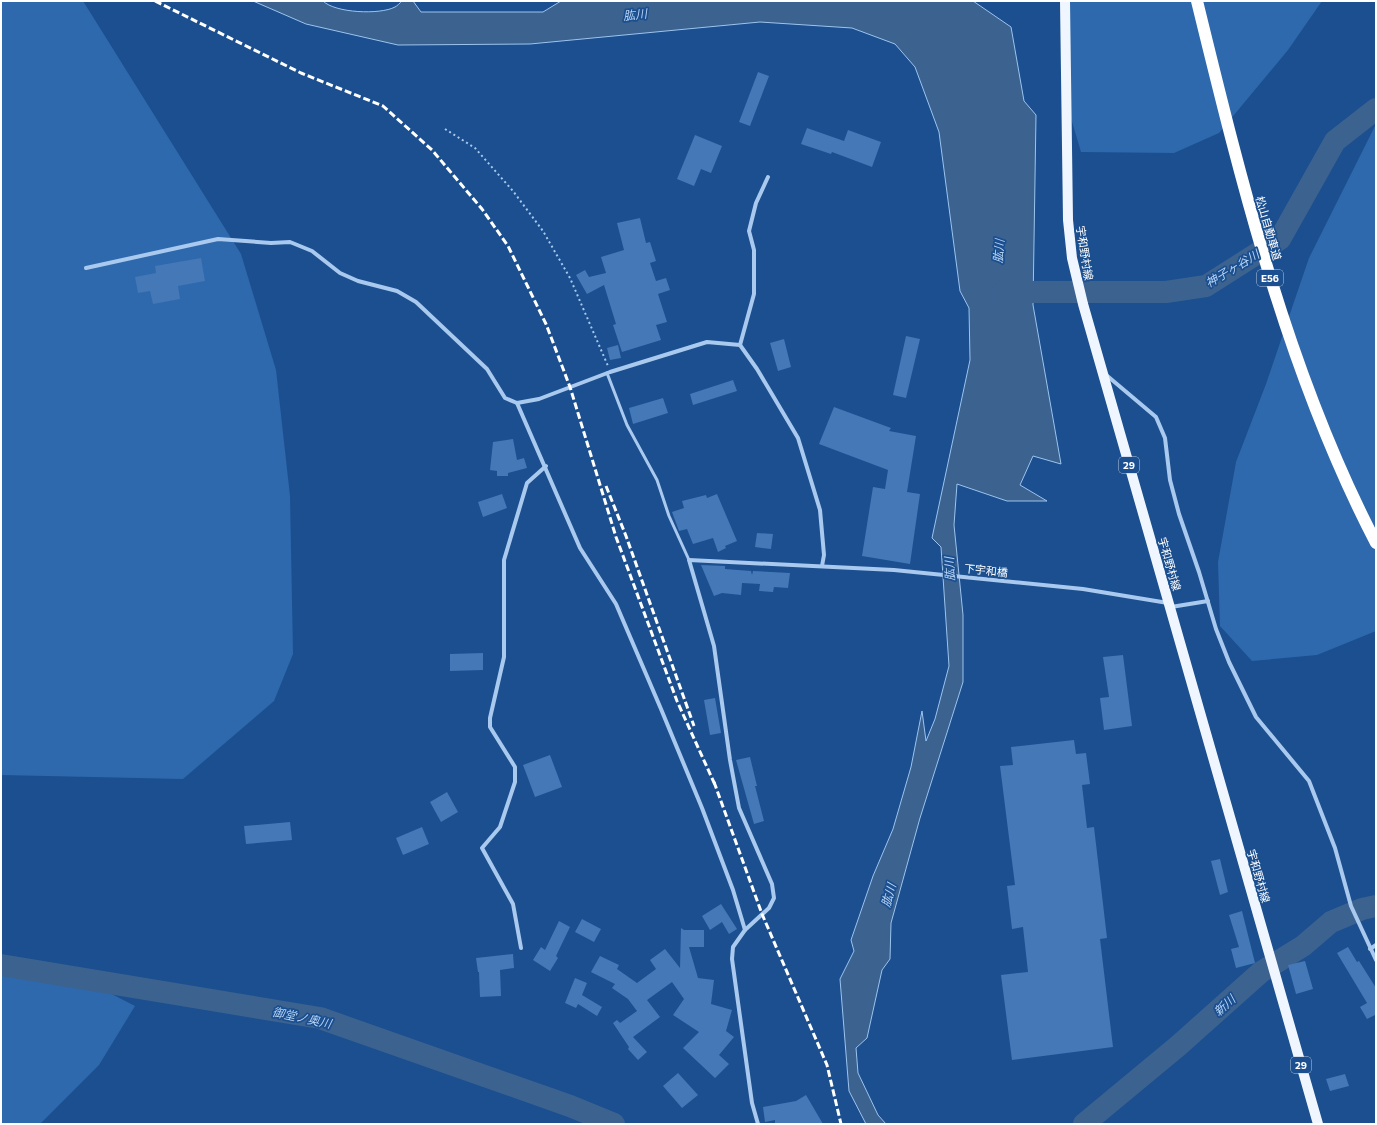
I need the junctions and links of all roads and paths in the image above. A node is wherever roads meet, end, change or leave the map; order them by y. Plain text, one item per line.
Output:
1 (1065, 1) edge
2 (1197, 1) edge
3 (445, 128) dead end
4 (768, 177) dead end
5 (86, 268) dead end
6 (740, 345) junction
7 (1102, 371) junction
8 (608, 373) junction
9 (517, 403) junction
10 (546, 466) junction
11 (1376, 543) edge
12 (689, 560) junction
13 (822, 566) junction
14 (1208, 601) junction
15 (1169, 605) junction
16 (745, 930) junction
17 (1376, 946) edge
18 (521, 948) dead end
19 (1370, 949) junction
20 (1376, 960) edge
21 (758, 1124) edge
22 (1318, 1124) edge

1 - 7 main road, 宇和野村線 / 29
2 - 11 highway, 松山自動車道 / E56
3 - 8 path
4 - 6 street
5 - 9 street
6 - 8 street
6 - 13 street
7 - 14 street
7 - 15 main road, 宇和野村線 / 29
8 - 9 street
8 - 12 lane
9 - 10 street
10 - 16 street
10 - 18 street
12 - 13 street, 下宇和橋
12 - 16 street
13 - 15 street, 下宇和橋
14 - 15 street, 下宇和橋
14 - 19 street
15 - 22 main road, 宇和野村線 / 29
16 - 21 street
17 - 19 street
19 - 20 street

